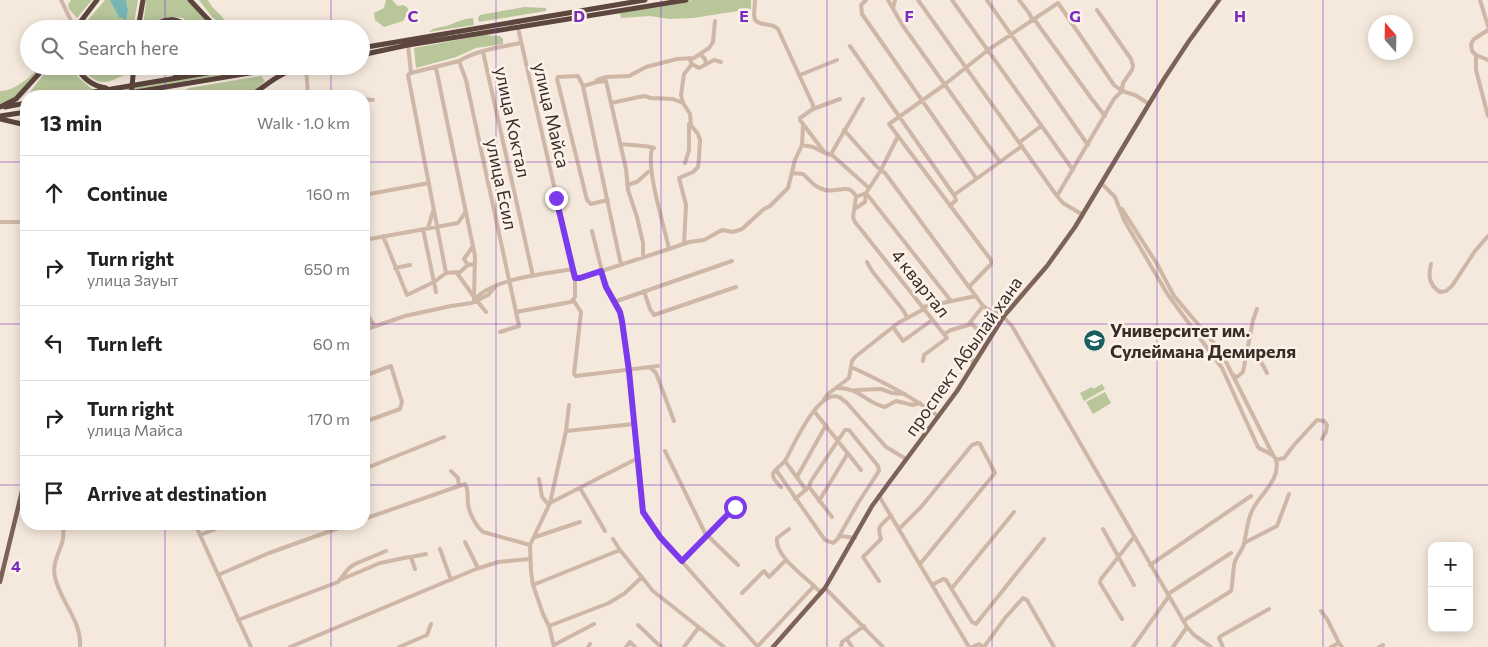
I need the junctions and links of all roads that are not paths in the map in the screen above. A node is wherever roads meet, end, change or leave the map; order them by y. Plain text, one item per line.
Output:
1 (61, 0) edge
2 (97, 0) edge
3 (142, 0) edge
4 (190, 0) edge
5 (645, 0) edge
6 (686, 0) edge
7 (755, 0) edge
8 (866, 0) edge
9 (888, 0) edge
10 (896, 0) edge
11 (918, 0) edge
12 (952, 0) edge
13 (987, 0) edge
14 (1019, 0) edge
15 (1219, 0) edge
16 (1480, 0) edge
17 (899, 5) dead end
18 (893, 10) junction
19 (1098, 10) dead end
20 (71, 20) edge
21 (82, 20) edge
22 (139, 20) edge
23 (166, 20) edge
24 (178, 20) edge
25 (209, 20) edge
26 (1034, 20) junction
27 (715, 21) dead end
28 (1488, 25) edge
29 (518, 28) junction
30 (1488, 30) edge
31 (1012, 34) junction
32 (521, 43) junction
33 (408, 45) junction
34 (370, 46) edge
35 (850, 46) dead end
36 (988, 50) junction
37 (483, 52) junction
38 (370, 53) edge
39 (700, 54) junction
40 (1476, 55) junction
41 (689, 58) junction
42 (837, 60) dead end
43 (1488, 60) edge
44 (460, 61) junction
45 (721, 62) dead end
46 (692, 64) junction
47 (706, 64) junction
48 (436, 68) junction
49 (966, 68) junction
50 (411, 73) junction
51 (38, 75) edge
52 (83, 75) edge
53 (133, 75) edge
54 (177, 75) edge
55 (198, 75) edge
56 (239, 75) edge
57 (280, 75) edge
58 (307, 75) edge
59 (800, 75) junction
60 (171, 80) junction
61 (590, 84) junction
62 (944, 85) junction
63 (583, 86) junction
64 (119, 88) junction
65 (24, 90) edge
66 (107, 90) edge
67 (132, 90) edge
68 (152, 90) edge
69 (259, 90) edge
70 (308, 90) edge
71 (1122, 91) junction
72 (20, 95) edge
73 (863, 98) dead end
74 (840, 99) dead end
75 (370, 100) edge
76 (373, 100) dead end
77 (921, 100) junction
78 (611, 102) junction
79 (683, 103) junction
80 (20, 104) edge
81 (1149, 104) junction
82 (0, 108) edge
83 (813, 109) junction
84 (20, 113) edge
85 (1105, 116) junction
86 (1488, 116) edge
87 (899, 117) junction
88 (0, 118) edge
89 (690, 120) junction
90 (20, 123) edge
91 (804, 125) junction
92 (1041, 126) junction
93 (844, 130) junction
94 (898, 136) junction
95 (1021, 144) junction
96 (620, 145) junction
97 (1088, 145) junction
98 (802, 146) junction
99 (825, 153) junction
100 (832, 153) junction
101 (1000, 162) junction
102 (685, 163) dead end
103 (881, 170) junction
104 (1073, 170) junction
105 (648, 172) dead end
106 (792, 173) junction
107 (976, 178) junction
108 (429, 183) junction
109 (1102, 184) junction
110 (627, 185) junction
111 (869, 188) junction
112 (866, 193) junction
113 (370, 195) edge
114 (954, 195) junction
115 (1057, 196) junction
116 (856, 198) junction
117 (608, 200) junction
118 (865, 202) junction
119 (875, 206) junction
120 (950, 206) junction
121 (1120, 206) junction
122 (855, 208) junction
123 (434, 209) junction
124 (466, 211) junction
125 (1083, 214) junction
126 (0, 222) edge
127 (20, 222) edge
128 (468, 222) junction
129 (458, 223) junction
130 (437, 226) junction
131 (425, 229) junction
132 (592, 231) dead end
133 (383, 236) junction
134 (1488, 236) edge
135 (370, 239) edge
136 (684, 244) junction
137 (473, 246) junction
138 (669, 249) junction
139 (643, 258) junction
140 (732, 261) dead end
141 (867, 262) dead end
142 (475, 264) junction
143 (1431, 264) dead end
144 (410, 265) dead end
145 (468, 265) junction
146 (622, 265) junction
147 (387, 267) dead end
148 (395, 267) junction
149 (573, 269) junction
150 (601, 271) junction
151 (446, 273) junction
152 (457, 273) junction
153 (533, 276) junction
154 (575, 278) junction
155 (509, 280) junction
156 (434, 282) junction
157 (736, 287) dead end
158 (969, 287) junction
159 (644, 291) junction
160 (436, 292) dead end
161 (976, 296) junction
162 (476, 299) junction
163 (575, 299) junction
164 (614, 302) junction
165 (950, 302) junction
166 (983, 306) junction
167 (923, 308) junction
168 (1257, 309) dead end
169 (486, 312) dead end
170 (516, 312) junction
171 (1004, 316) junction
172 (907, 317) junction
173 (370, 319) edge
174 (932, 320) junction
175 (1188, 321) junction
176 (971, 323) junction
177 (374, 325) junction
178 (370, 327) edge
179 (893, 327) junction
180 (1201, 328) junction
181 (500, 332) dead end
182 (944, 334) junction
183 (1246, 358) junction
184 (923, 361) dead end
185 (973, 363) junction
186 (1219, 364) junction
187 (658, 366) dead end
188 (851, 367) junction
189 (651, 368) junction
190 (629, 371) junction
191 (1232, 373) junction
192 (1267, 373) dead end
193 (370, 374) edge
194 (877, 380) junction
195 (836, 388) junction
196 (885, 389) junction
197 (856, 390) junction
198 (905, 394) junction
199 (823, 400) junction
200 (920, 403) junction
201 (569, 405) dead end
202 (814, 411) junction
203 (938, 416) junction
204 (370, 420) edge
205 (674, 421) dead end
206 (634, 424) junction
207 (826, 425) junction
208 (566, 431) junction
209 (444, 437) dead end
210 (1322, 439) dead end
211 (838, 440) junction
212 (665, 451) dead end
213 (848, 453) junction
214 (1273, 454) junction
215 (638, 458) junction
216 (906, 459) junction
217 (1276, 460) junction
218 (785, 461) junction
219 (370, 467) edge
220 (776, 470) junction
221 (861, 470) dead end
222 (451, 471) dead end
223 (797, 477) junction
224 (539, 479) dead end
225 (459, 486) junction
226 (780, 487) dead end
227 (580, 488) junction
228 (808, 489) junction
229 (1289, 494) dead end
230 (879, 496) junction
231 (1251, 496) dead end
232 (795, 499) junction
233 (20, 500) edge
234 (819, 500) junction
235 (549, 504) junction
236 (735, 507) dead end
237 (1014, 512) dead end
238 (891, 515) junction
239 (370, 517) edge
240 (832, 517) dead end
241 (580, 522) dead end
242 (789, 529) dead end
243 (900, 529) junction
244 (1102, 529) dead end
245 (64, 530) edge
246 (198, 530) edge
247 (213, 530) edge
248 (333, 530) edge
249 (605, 531) dead end
250 (200, 535) junction
251 (706, 535) junction
252 (534, 537) junction
253 (1134, 537) junction
254 (613, 538) dead end
255 (838, 538) junction
256 (854, 538) junction
257 (1044, 538) dead end
258 (466, 542) dead end
259 (1244, 543) junction
260 (530, 545) junction
261 (440, 549) dead end
262 (620, 550) junction
263 (386, 551) dead end
264 (1231, 553) dead end
265 (426, 554) dead end
266 (1118, 557) junction
267 (411, 558) junction
268 (530, 559) junction
269 (786, 560) junction
270 (682, 561) junction
271 (738, 564) dead end
272 (920, 564) junction
273 (1150, 565) junction
274 (478, 568) junction
275 (415, 569) dead end
276 (218, 575) junction
277 (642, 577) junction
278 (340, 580) junction
279 (451, 580) junction
280 (879, 581) dead end
281 (0, 582) edge
282 (533, 585) junction
283 (932, 585) junction
284 (1134, 585) dead end
285 (814, 586) junction
286 (952, 588) junction
287 (824, 590) junction
288 (742, 593) dead end
289 (1168, 595) junction
290 (1269, 609) dead end
291 (1321, 611) dead end
292 (1122, 619) dead end
293 (238, 620) junction
294 (1183, 621) junction
295 (780, 622) junction
296 (431, 624) dead end
297 (594, 624) dead end
298 (638, 625) dead end
299 (549, 626) junction
300 (864, 626) junction
301 (700, 627) junction
302 (1187, 627) junction
303 (789, 629) junction
304 (847, 639) junction
305 (1340, 645) edge
306 (554, 646) edge
307 (80, 647) edge
308 (251, 647) edge
309 (290, 647) edge
310 (399, 647) edge
311 (626, 647) edge
312 (635, 647) edge
313 (661, 647) edge
314 (684, 647) edge
315 (724, 647) edge
316 (757, 647) edge
317 (773, 647) edge
318 (841, 647) edge
319 (852, 647) edge
320 (883, 647) edge
321 (970, 647) edge
322 (984, 647) edge
323 (1054, 647) edge
324 (1133, 647) edge
325 (1172, 647) edge
326 (1211, 647) edge
327 (1223, 647) edge
328 (1331, 647) edge

1 - 20 street
2 - 21 highway
3 - 22 highway
4 - 25 highway
5 - 34 highway
6 - 29 highway
7 - 59 street
8 - 77 street
9 - 18 street
10 - 17 street
10 - 18 street
11 - 49 street
12 - 36 street
13 - 31 street
14 - 26 street
15 - 81 main road, проспект Абылай хана
16 - 28 street
18 - 62 street
19 - 71 street
23 - 24 highway
26 - 31 street
26 - 71 street
26 - 85 street
27 - 39 street
29 - 32 street, улица Майса
29 - 33 highway
30 - 40 street
31 - 36 street
31 - 97 street
32 - 37 street
32 - 149 street, улица Майса
33 - 38 highway
33 - 50 street
35 - 87 street
36 - 49 street
36 - 92 street
37 - 44 street
37 - 153 street, улица Коктал
39 - 41 street
39 - 47 street
40 - 43 street
40 - 86 street
41 - 46 street
41 - 61 street
42 - 59 street
44 - 48 street
44 - 155 street, улица Есил
45 - 47 street
46 - 47 street
46 - 79 street
48 - 50 street
48 - 124 street
49 - 62 street
49 - 95 street
50 - 108 street
51 - 65 highway
52 - 64 highway
53 - 67 highway, bridge
54 - 60 highway
55 - 60 highway
56 - 68 highway
57 - 69 highway
58 - 70 street
59 - 83 street
60 - 64 highway
61 - 63 street
61 - 78 street
62 - 77 street
62 - 101 street
63 - 117 street
63 - 117 street
64 - 66 highway
71 - 81 street
71 - 85 street
72 - 82 highway
73 - 93 street
74 - 83 street
75 - 76 street
77 - 87 street
77 - 107 street
78 - 79 street
78 - 96 street
79 - 89 street
80 - 82 highway
81 - 109 main road, проспект Абылай хана
83 - 91 street
84 - 88 highway
85 - 97 street
87 - 94 street
87 - 114 street
88 - 90 highway
89 - 102 street
89 - 136 street
91 - 98 street
91 - 99 street
92 - 95 street
92 - 104 street
93 - 100 street
93 - 103 street
94 - 103 street
94 - 120 street
95 - 101 street
95 - 115 street
96 - 110 street
96 - 138 street
97 - 104 street
98 - 99 street
98 - 106 street
99 - 100 street
100 - 111 street
101 - 107 street
103 - 111 street
103 - 158 street
104 - 115 street
105 - 110 street
106 - 116 street
106 - 136 street
107 - 114 street
108 - 113 street
108 - 123 street
109 - 121 street
109 - 125 main road, проспект Абылай хана
110 - 139 street
111 - 112 street
112 - 116 street
112 - 118 street
112 - 119 street
114 - 120 street
115 - 125 street
116 - 122 street
117 - 146 street
118 - 119 street
118 - 122 street
119 - 165 street
120 - 158 street
121 - 175 street
121 - 180 street
122 - 167 street, 4 квартал
123 - 130 street
123 - 131 street
124 - 128 street
124 - 129 street
125 - 171 main road, проспект Абылай хана
126 - 127 street
128 - 129 street
128 - 137 street
129 - 130 street
130 - 131 street
130 - 151 street
131 - 133 street
131 - 156 street
132 - 150 street
133 - 135 street
133 - 148 street
134 - 143 street
136 - 138 street
137 - 142 street
137 - 145 street
138 - 139 street
139 - 146 street
140 - 159 street
141 - 172 street
142 - 145 street
142 - 162 street
144 - 148 street
145 - 152 street
146 - 150 street
147 - 148 street
148 - 156 street
149 - 153 street
149 - 154 street, улица Майса
150 - 154 street
150 - 164 street
151 - 152 street
151 - 156 street
152 - 162 street
153 - 155 street
154 - 163 street, улица Майса
155 - 162 street
155 - 170 street, улица Есил
156 - 160 street
157 - 159 street
158 - 161 street
159 - 164 street
161 - 165 street
161 - 166 street
162 - 169 street
162 - 177 street
163 - 170 street
163 - 190 street, улица Майса
164 - 190 street
165 - 167 street
166 - 171 street
166 - 176 street
167 - 172 street
167 - 174 street, 4 квартал
168 - 183 street
170 - 181 street
171 - 185 main road, проспект Абылай хана
171 - 253 street
172 - 179 street
173 - 177 street
174 - 179 street
174 - 182 street, 4 квартал
175 - 180 street
175 - 186 street
176 - 182 street
176 - 185 street
177 - 178 street
179 - 188 street
180 - 191 street
182 - 184 street, 4 квартал
183 - 191 street
183 - 192 street
185 - 203 main road, проспект Абылай хана
186 - 191 street
186 - 214 street
187 - 189 street
188 - 194 street
188 - 195 street
189 - 190 street
189 - 205 street
190 - 206 street
191 - 214 street
193 - 204 street
194 - 196 street
194 - 198 street
195 - 197 street
195 - 199 street
196 - 197 street
196 - 198 street
197 - 200 street
198 - 200 street
199 - 202 street
199 - 216 street
200 - 203 street
201 - 208 street
202 - 207 street
202 - 218 street
203 - 216 main road, проспект Абылай хана
206 - 208 street
206 - 215 street
207 - 211 street
207 - 223 street
208 - 235 street
209 - 219 street
210 - 217 street
211 - 213 street
211 - 228 street
211 - 255 street
212 - 251 street
213 - 221 street
213 - 234 street
214 - 217 street
215 - 227 street
215 - 270 street
216 - 230 main road, проспект Абылай хана
217 - 259 street
218 - 220 street
218 - 223 street
220 - 226 street
220 - 232 street
222 - 225 street
223 - 228 street
224 - 235 street
225 - 239 street
225 - 260 street
227 - 235 street
227 - 249 street
228 - 232 street
228 - 234 street
229 - 259 street
230 - 238 street
230 - 256 main road, проспект Абылай хана
231 - 273 street
232 - 255 street
233 - 281 main road
234 - 240 street
235 - 252 street
236 - 251 street
237 - 286 street
238 - 243 street
238 - 280 street
241 - 252 street
242 - 269 street
243 - 272 street
243 - 272 street
244 - 266 street
245 - 307 street
246 - 250 street
247 - 250 street
248 - 276 street
250 - 276 street
251 - 270 street
251 - 271 street
252 - 260 street
253 - 266 street
253 - 273 street
254 - 262 street
255 - 256 street
256 - 287 main road, проспект Абылай хана
257 - 286 street
258 - 274 street
259 - 294 street
260 - 268 street
261 - 279 street
262 - 277 street
262 - 282 street
263 - 278 street
264 - 289 street
265 - 267 street
266 - 284 street
266 - 292 street
267 - 275 street
267 - 278 street
268 - 274 street
268 - 282 street
269 - 285 street
269 - 288 street
270 - 316 street
272 - 283 street
273 - 289 street
274 - 279 street
276 - 293 street
277 - 299 street
277 - 301 street
278 - 293 street
279 - 309 street
282 - 299 street
283 - 286 street
283 - 321 street
285 - 287 street
285 - 295 street
287 - 300 street
287 - 303 main road, проспект Абылай хана
289 - 294 street
289 - 324 street
290 - 327 street
291 - 305 street
293 - 308 street
294 - 302 street
295 - 303 street
295 - 316 street
296 - 310 street
297 - 306 street
298 - 313 street
299 - 306 street
300 - 304 street
300 - 320 street
301 - 314 street
301 - 315 street
302 - 325 street
302 - 326 street
303 - 317 main road, проспект Абылай хана
304 - 318 street
304 - 319 street
305 - 328 street
311 - 312 street
321 - 322 street
322 - 323 street

